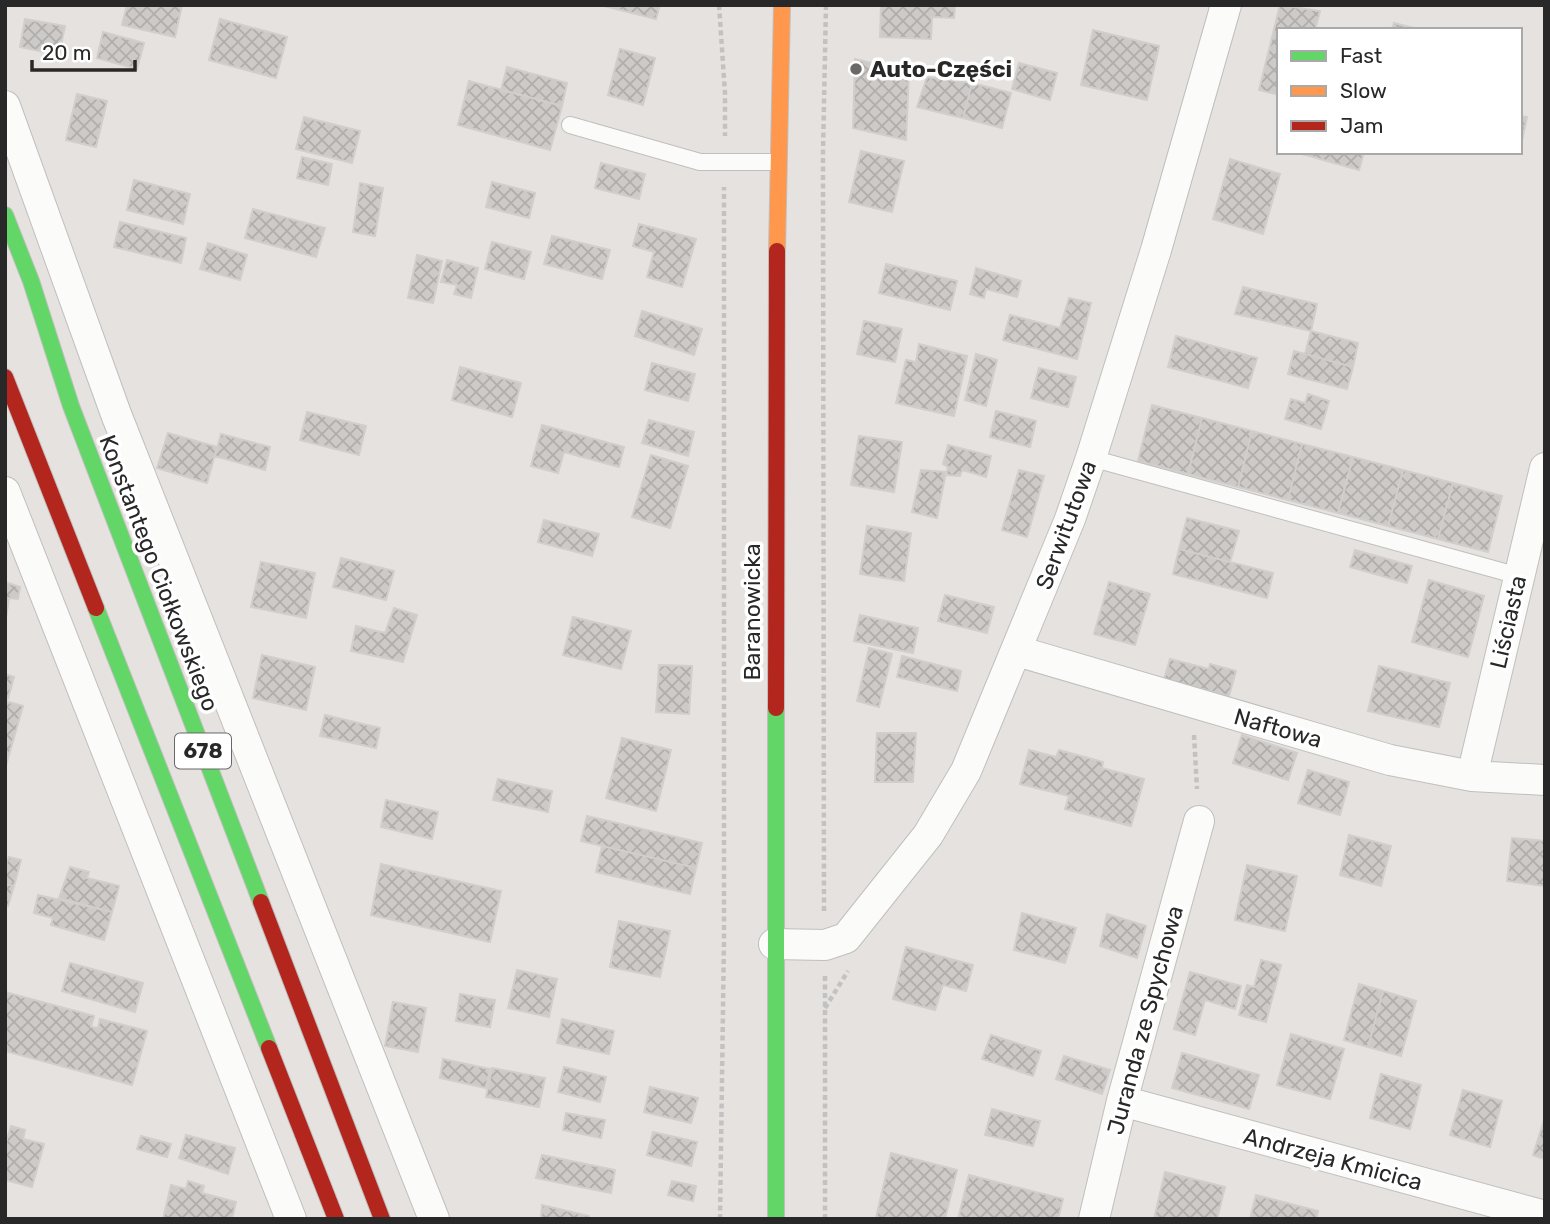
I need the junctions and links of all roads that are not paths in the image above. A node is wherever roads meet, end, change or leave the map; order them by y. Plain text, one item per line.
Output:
1 (782, 5) edge
2 (1226, 5) edge
3 (5, 106) edge
4 (570, 125) dead end
5 (778, 162) junction
6 (5, 215) edge
7 (5, 377) edge
8 (1091, 458) junction
9 (1545, 468) edge
10 (5, 492) edge
11 (1519, 576) junction
12 (1017, 651) junction
13 (1472, 776) junction
14 (1545, 780) edge
15 (1199, 821) road end
16 (774, 944) junction
17 (1122, 1101) junction
18 (1545, 1216) edge
19 (291, 1219) edge
20 (335, 1219) edge
21 (382, 1219) edge
22 (433, 1219) edge
23 (776, 1219) edge
24 (1094, 1219) edge

1 - 5 main road, Baranowicka
2 - 8 street, Serwitutowa
3 - 22 street
4 - 5 lane
5 - 16 main road, Baranowicka
6 - 21 main road, Konstantego Ciołkowskiego / 678
7 - 20 main road, 678
8 - 11 lane
8 - 12 street, Serwitutowa
9 - 11 street, Liściasta
10 - 19 street
11 - 13 street, Liściasta
12 - 13 street, Naftowa
12 - 16 street, Serwitutowa
13 - 14 street, Naftowa
15 - 17 street, Juranda ze Spychowa
16 - 23 main road, Baranowicka
17 - 18 street, Andrzeja Kmicica
17 - 24 street, Juranda ze Spychowa

